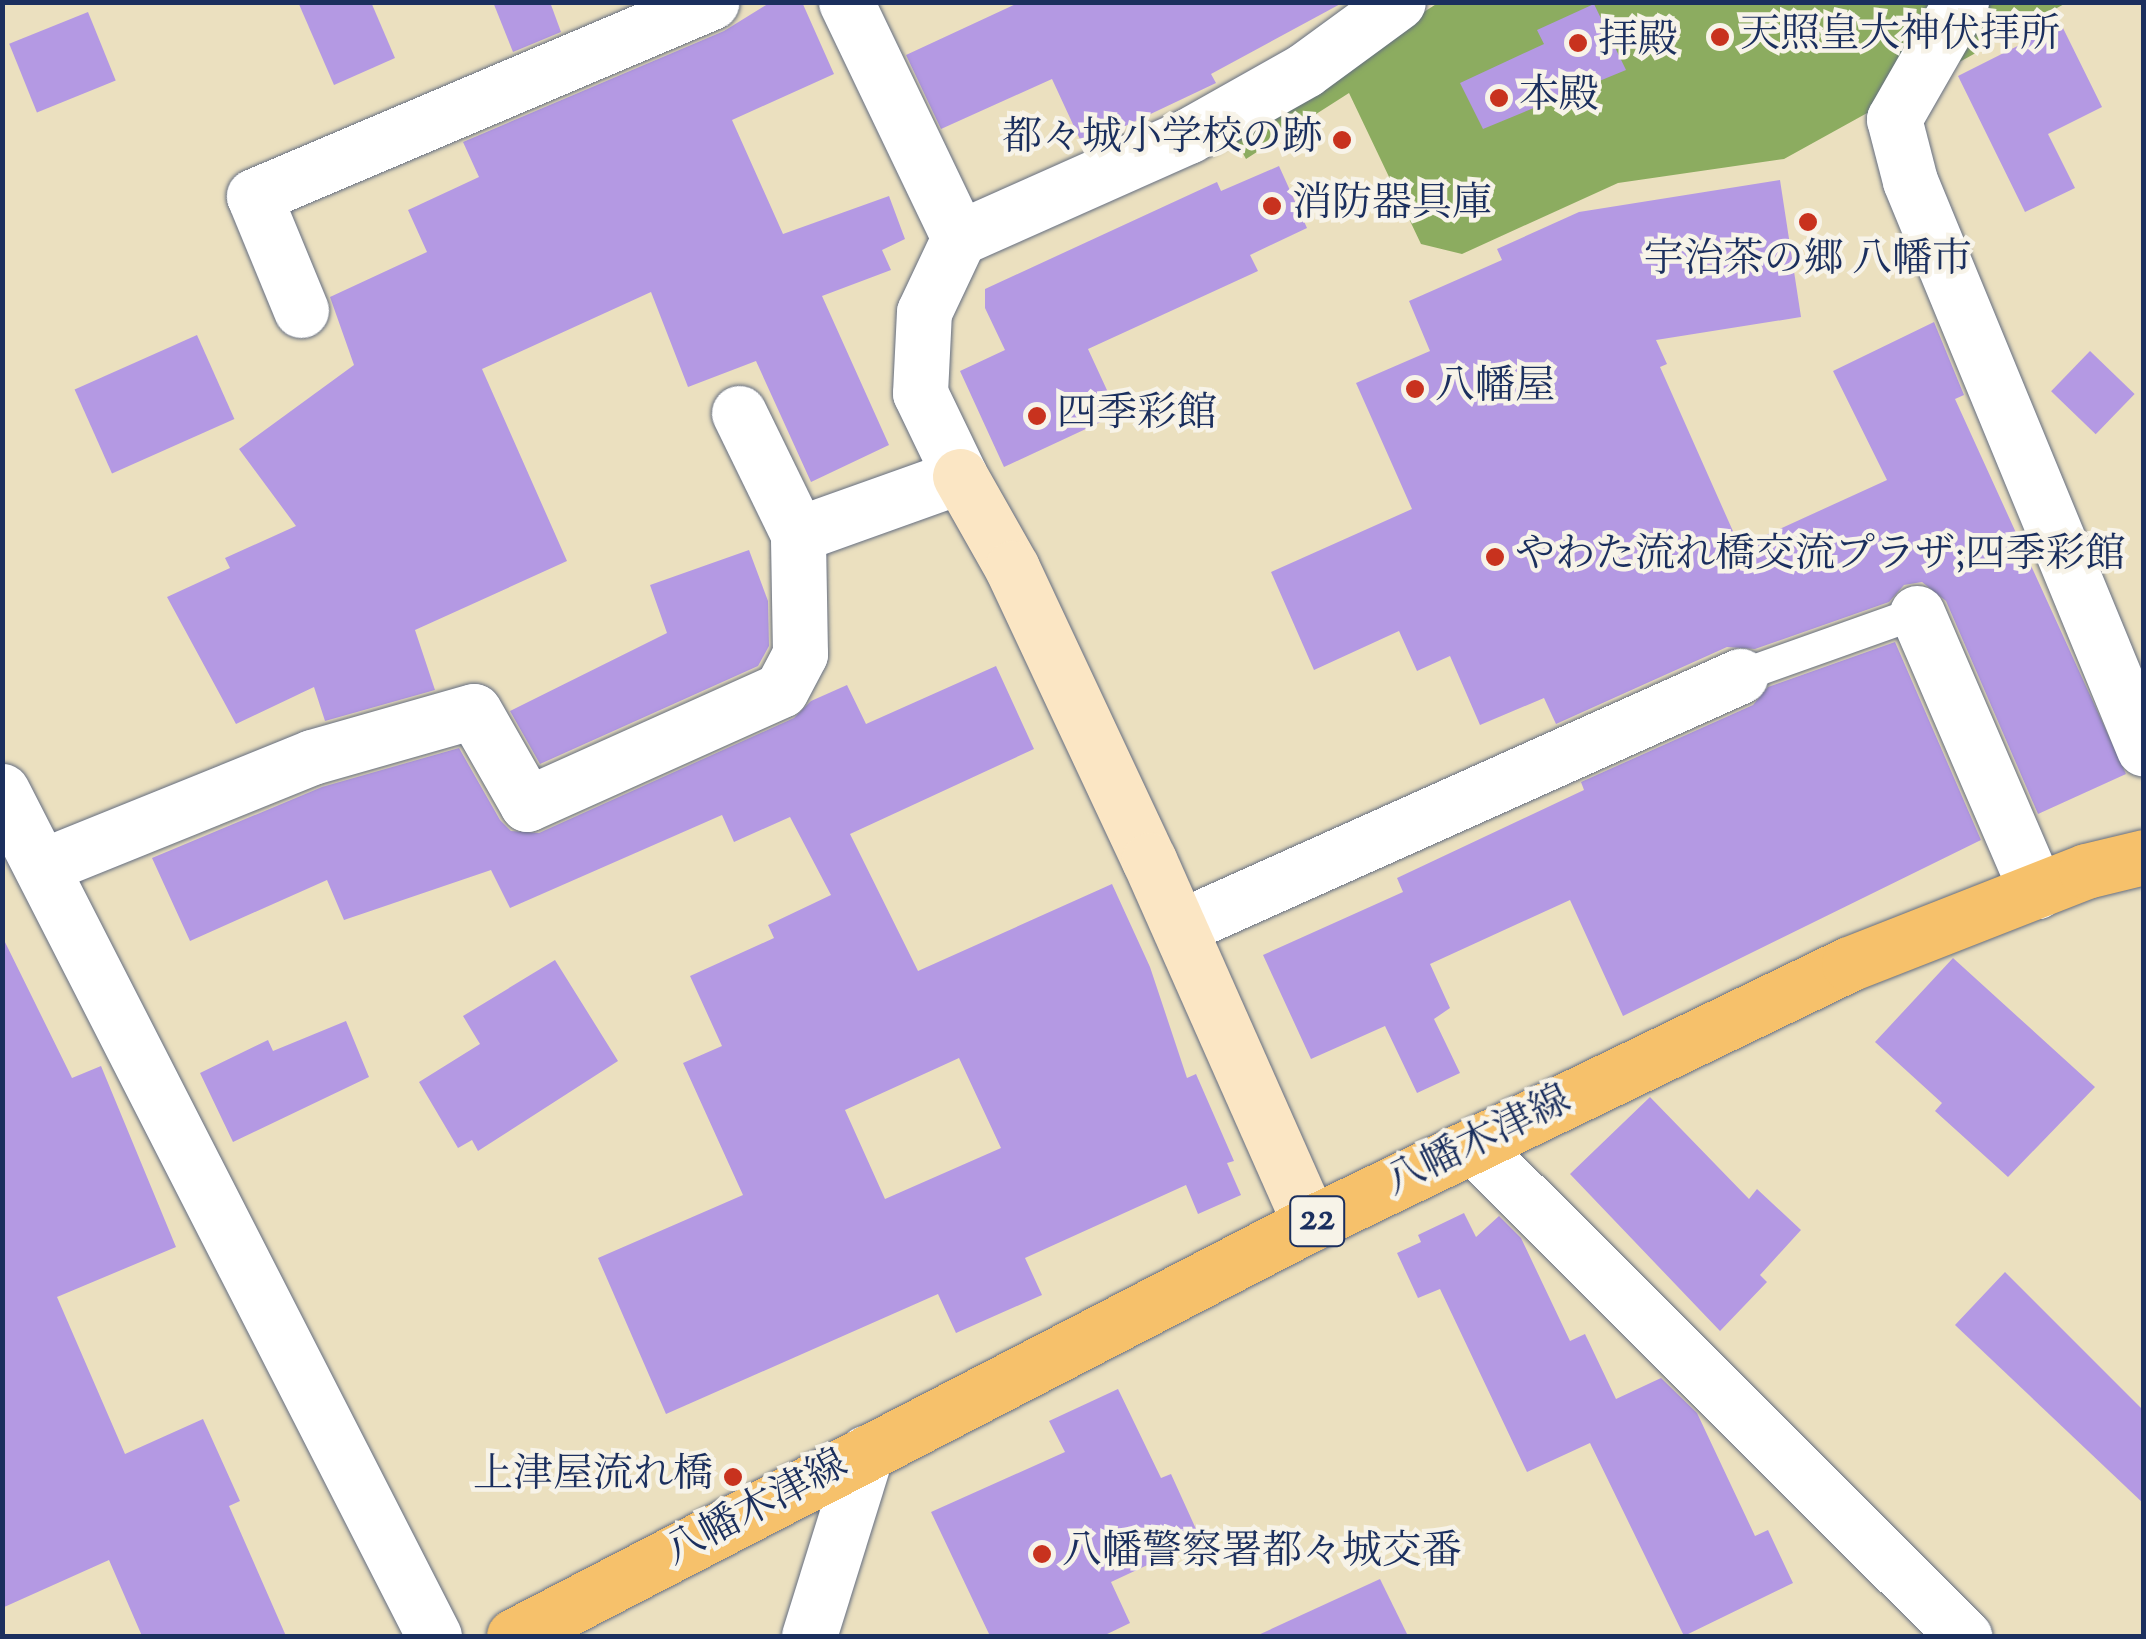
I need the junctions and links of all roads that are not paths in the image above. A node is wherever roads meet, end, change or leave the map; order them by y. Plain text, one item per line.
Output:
1 (712, 2) edge
2 (846, 2) edge
3 (1398, 2) edge
4 (1961, 2) edge
5 (959, 238) junction
6 (301, 310) dead end
7 (739, 413) dead end
8 (960, 476) junction
9 (798, 534) junction
10 (1917, 613) joint
11 (1740, 676) joint
12 (2144, 749) edge
13 (2, 791) edge
14 (2144, 857) edge
15 (45, 865) junction
16 (2037, 891) junction
17 (1180, 927) junction
18 (1474, 1146) junction
19 (1310, 1224) junction
20 (866, 1453) junction
21 (1944, 1630) edge
22 (434, 1636) edge
23 (514, 1636) edge
24 (809, 1636) edge

1 - 6 street
2 - 5 street
3 - 5 street
4 - 12 street
5 - 8 street
7 - 9 street
8 - 9 street
8 - 17 street
9 - 15 street
10 - 11 lane
10 - 16 street
11 - 17 street
13 - 15 street
14 - 16 main road, 八幡木津線 / 22
15 - 22 street
16 - 18 main road, 八幡木津線 / 22
17 - 19 street
18 - 19 main road, 八幡木津線 / 22
18 - 21 street
19 - 20 main road, 八幡木津線 / 22
20 - 23 main road, 八幡木津線 / 22
20 - 24 street

